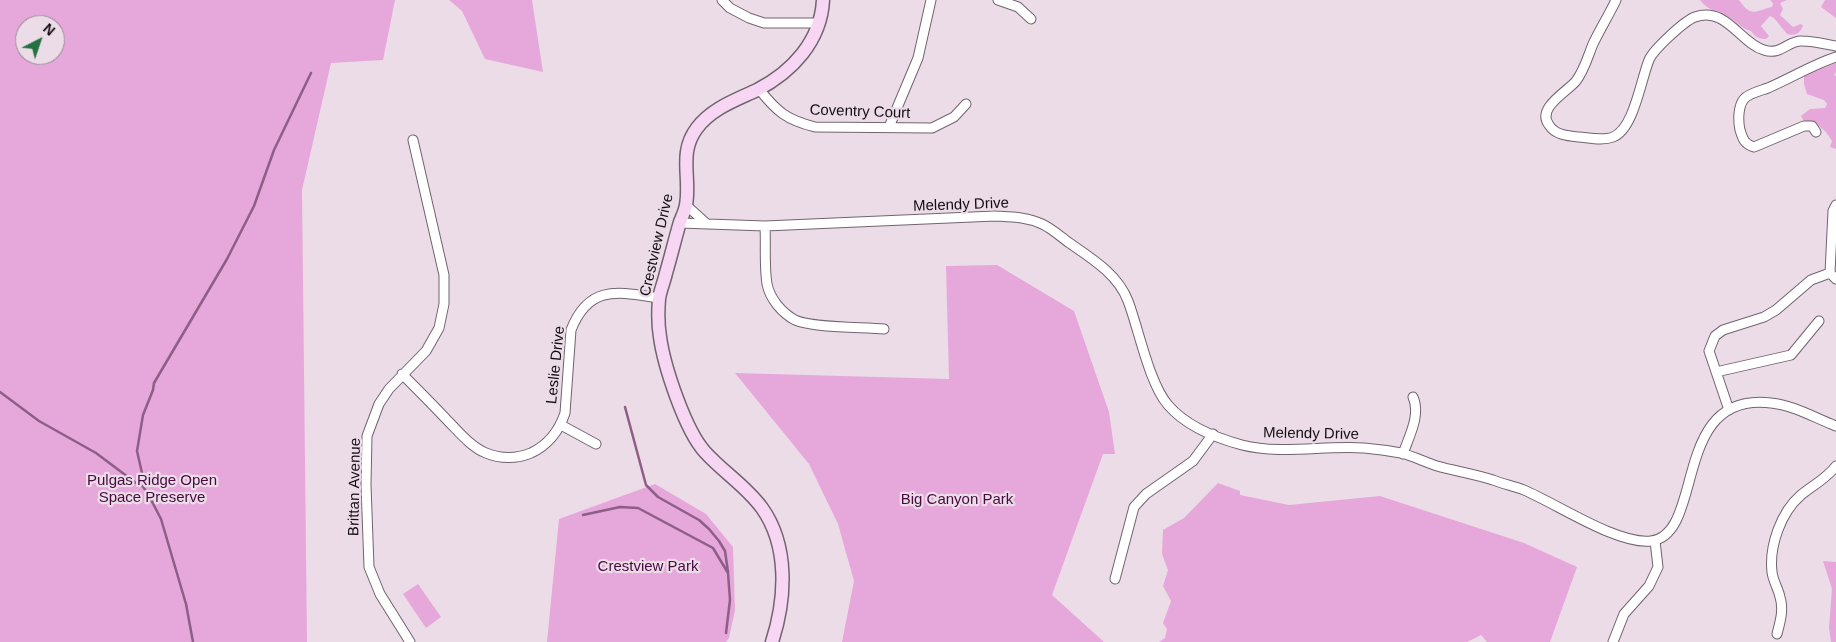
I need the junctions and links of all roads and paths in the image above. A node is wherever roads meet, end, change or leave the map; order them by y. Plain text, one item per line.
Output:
1 (722, 0) edge
2 (824, 0) edge
3 (931, 0) edge
4 (998, 0) edge
5 (1616, 0) edge
6 (1031, 19) dead end
7 (819, 23) junction
8 (1836, 46) edge
9 (1836, 57) edge
10 (759, 89) junction
11 (966, 104) dead end
12 (889, 128) junction
13 (1816, 132) dead end
14 (413, 140) dead end
15 (686, 205) junction
16 (1836, 205) edge
17 (680, 223) junction
18 (706, 224) junction
19 (764, 226) junction
20 (1833, 276) edge
21 (659, 298) junction
22 (1819, 321) dead end
23 (884, 328) dead end
24 (1716, 372) junction
25 (402, 374) junction
26 (1413, 397) dead end
27 (1729, 410) junction
28 (561, 425) junction
29 (1836, 426) edge
30 (1213, 434) junction
31 (596, 444) dead end
32 (1403, 454) junction
33 (1836, 466) edge
34 (1655, 541) junction
35 (1115, 579) dead end
36 (1777, 634) dead end
37 (410, 642) edge
38 (772, 642) edge
39 (1613, 642) edge

1 - 7 street
2 - 7 street, Crestview Drive
3 - 12 street
4 - 6 street
5 - 8 street
7 - 10 street, Crestview Drive
9 - 13 street
10 - 12 street, Coventry Court
10 - 15 street, Crestview Drive
11 - 12 street, Coventry Court
14 - 25 street, Brittan Avenue
15 - 17 street, Crestview Drive
15 - 18 street
16 - 20 street
17 - 18 street, Melendy Drive
17 - 21 street, Crestview Drive
18 - 19 street, Melendy Drive
19 - 23 street
19 - 30 street, Melendy Drive
20 - 24 street
21 - 28 street, Leslie Drive
21 - 38 street, Crestview Drive
22 - 24 street
24 - 27 street
25 - 28 street, Leslie Drive
25 - 37 street, Brittan Avenue
26 - 32 street
27 - 29 street
27 - 34 street
28 - 31 street
30 - 32 street, Melendy Drive
30 - 35 street
32 - 34 street, Melendy Drive
33 - 36 street
34 - 39 street

